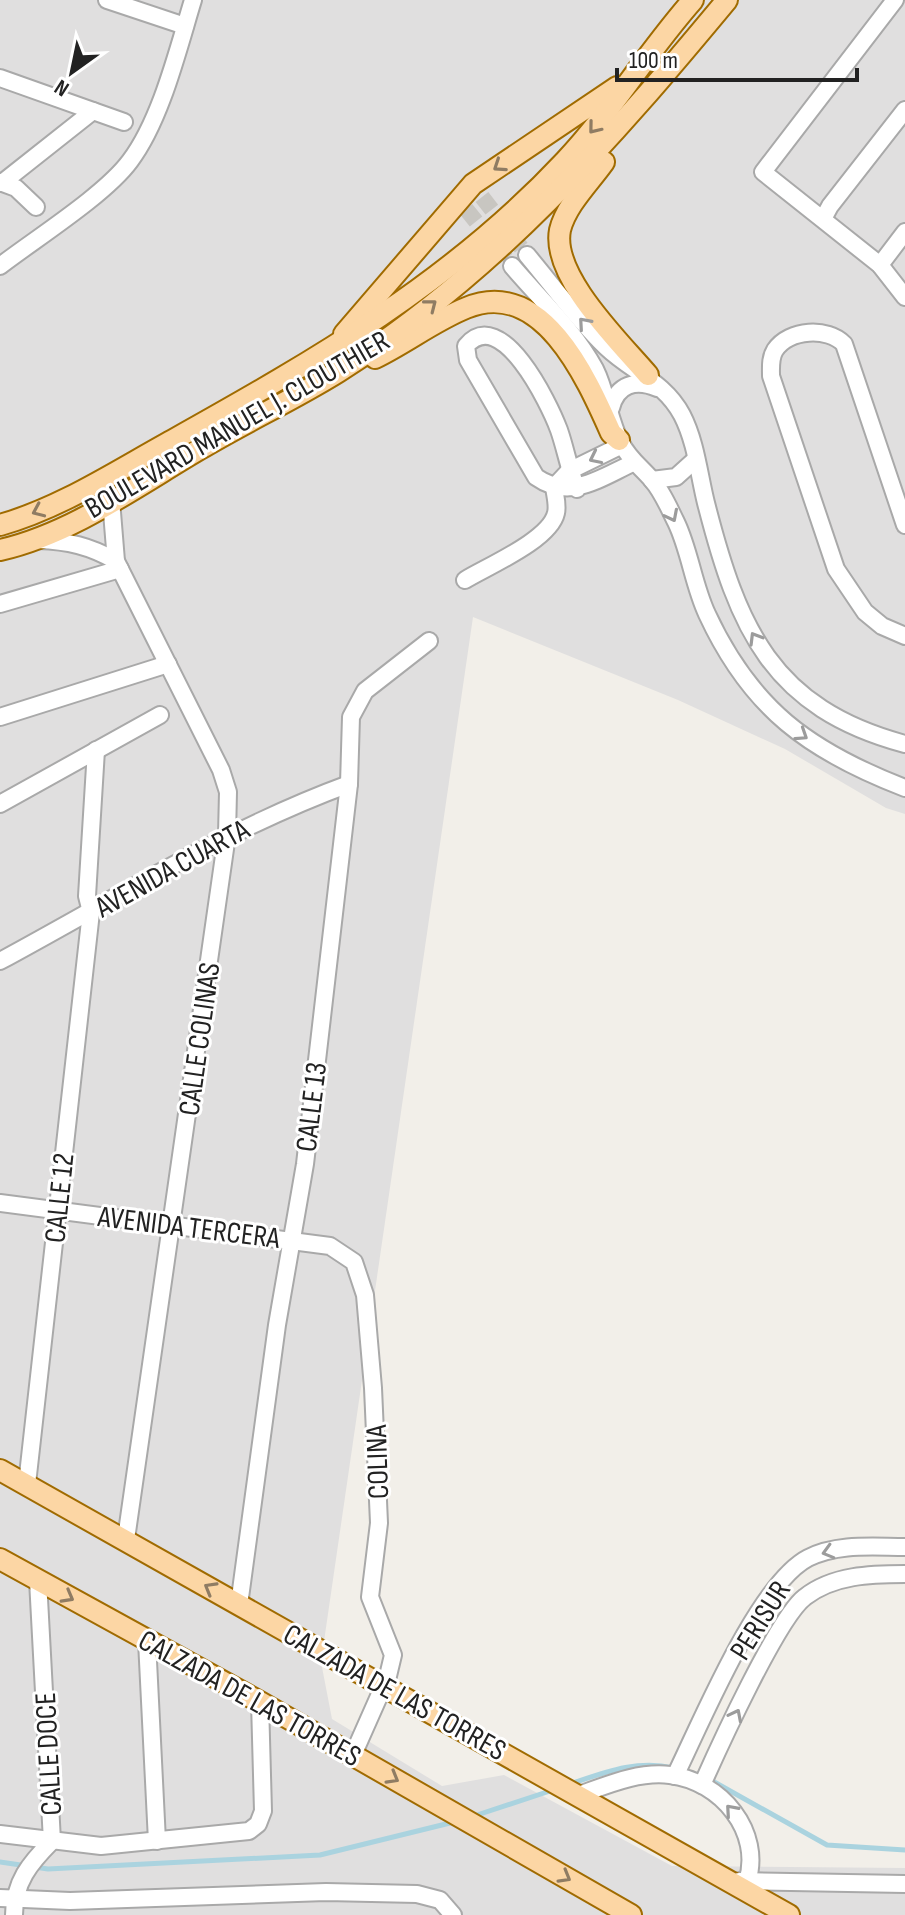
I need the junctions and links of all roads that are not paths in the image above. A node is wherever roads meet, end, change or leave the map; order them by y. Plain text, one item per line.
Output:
1 (107, 0) edge
2 (193, 0) edge
3 (693, 0) edge
4 (727, 0) edge
5 (895, 0) edge
6 (185, 26) junction
7 (633, 75) junction
8 (0, 78) edge
9 (905, 110) edge
10 (93, 111) junction
11 (124, 122) dead end
12 (625, 122) junction
13 (1, 182) edge
14 (36, 207) dead end
15 (823, 219) junction
16 (905, 232) edge
17 (527, 255) tunnel mouth
18 (880, 265) junction
19 (0, 266) edge
20 (512, 266) tunnel mouth
21 (905, 297) edge
22 (331, 349) junction
23 (337, 372) junction
24 (653, 382) junction
25 (611, 408) junction
26 (620, 443) junction
27 (696, 459) junction
28 (633, 463) junction
29 (569, 471) junction
30 (652, 480) junction
31 (554, 487) junction
32 (577, 489) junction
33 (111, 500) junction
34 (0, 525) edge
35 (905, 525) edge
36 (38, 540) junction
37 (0, 550) edge
38 (118, 565) junction
39 (465, 580) dead end
40 (0, 604) edge
41 (905, 636) edge
42 (429, 641) dead end
43 (168, 664) junction
44 (160, 715) dead end
45 (0, 717) edge
46 (905, 744) edge
47 (96, 750) junction
48 (349, 784) junction
49 (905, 788) edge
50 (0, 804) edge
51 (227, 835) junction
52 (91, 912) junction
53 (0, 961) edge
54 (0, 1203) edge
55 (57, 1210) junction
56 (174, 1227) junction
57 (292, 1241) junction
58 (330, 1246) joint
59 (0, 1470) edge
60 (27, 1484) junction
61 (126, 1539) junction
62 (905, 1547) edge
63 (0, 1559) edge
64 (905, 1574) edge
65 (38, 1580) junction
66 (239, 1605) junction
67 (147, 1641) junction
68 (383, 1686) junction
69 (260, 1702) junction
70 (353, 1755) junction
71 (675, 1776) junction
72 (702, 1785) junction
73 (579, 1795) junction
74 (0, 1834) edge
75 (52, 1841) junction
76 (157, 1841) junction
77 (738, 1881) junction
78 (905, 1884) edge
79 (9, 1904) edge
80 (136, 1907) edge
81 (453, 1915) edge
82 (631, 1915) edge
83 (789, 1915) edge

1 - 6 street
2 - 6 street
3 - 7 main road, BOULEVARD MANUEL J. CLOUTHIER
4 - 12 main road, BOULEVARD MANUEL J. CLOUTHIER
5 - 15 street
6 - 19 street
7 -> 22 main road
7 -> 22 main road, BOULEVARD MANUEL J. CLOUTHIER
8 - 10 street
9 - 15 street
10 - 11 street
10 - 13 street
23 -> 12 main road, BOULEVARD MANUEL J. CLOUTHIER
12 - 24 main road
13 - 14 street
15 - 18 street
16 - 18 street
24 -> 17 street
18 - 21 street
20 - 25 street
22 -> 34 main road, BOULEVARD MANUEL J. CLOUTHIER
23 - 26 main road
23 - 33 main road, BOULEVARD MANUEL J. CLOUTHIER
24 - 25 street
24 - 27 street
25 - 26 street
26 - 28 street
26 -> 29 street
27 - 30 street
46 -> 27 street
28 - 30 street
28 - 32 street
29 - 31 street
29 - 31 street
29 - 32 street
30 -> 49 street
31 - 32 street
31 - 39 street
33 - 36 main road, BOULEVARD MANUEL J. CLOUTHIER
33 - 38 street, CALLE COLINAS
35 - 41 street
36 - 37 main road, BOULEVARD MANUEL J. CLOUTHIER
36 - 38 street
38 - 40 street
38 - 43 street, CALLE COLINAS
42 - 48 street, CALLE 13
43 - 45 street
43 - 51 street, CALLE COLINAS
44 - 47 street
47 - 50 street
47 - 52 street, CALLE 12
48 - 51 street, AVENIDA CUARTA
48 - 57 street, CALLE 13
51 - 52 street, AVENIDA CUARTA
51 - 56 street, CALLE COLINAS
52 - 53 street, AVENIDA CUARTA
52 - 55 street, CALLE 12
54 - 55 street, AVENIDA TERCERA
55 - 56 street, AVENIDA TERCERA
55 - 60 street, CALLE 12
56 - 57 street, AVENIDA TERCERA
56 - 61 street, CALLE COLINAS
57 - 58 street, AVENIDA TERCERA
57 - 66 street, CALLE 13
58 - 68 street, COLINA
59 - 60 main road, CALZADA DE LAS TORRES
60 - 61 main road, CALZADA DE LAS TORRES
66 -> 61 main road, CALZADA DE LAS TORRES
62 -> 71 street, PERISUR
63 - 65 main road, CALZADA DE LAS TORRES
72 -> 64 street, PERISUR
65 -> 67 main road, CALZADA DE LAS TORRES
65 - 75 street, CALLE DOCE
66 - 68 main road, CALZADA DE LAS TORRES
67 - 69 main road, CALZADA DE LAS TORRES
67 - 76 street
68 - 70 street, COLINA
68 - 73 main road, CALZADA DE LAS TORRES
69 - 70 main road, CALZADA DE LAS TORRES
69 - 76 street
70 -> 82 main road, CALZADA DE LAS TORRES
71 - 72 street
71 - 73 street
77 -> 72 street
73 - 77 main road, CALZADA DE LAS TORRES
74 - 75 street
75 - 76 street
75 - 79 street, CALLE DOCE
77 - 78 street
77 - 83 main road, CALZADA DE LAS TORRES
79 - 80 street
80 - 81 street

